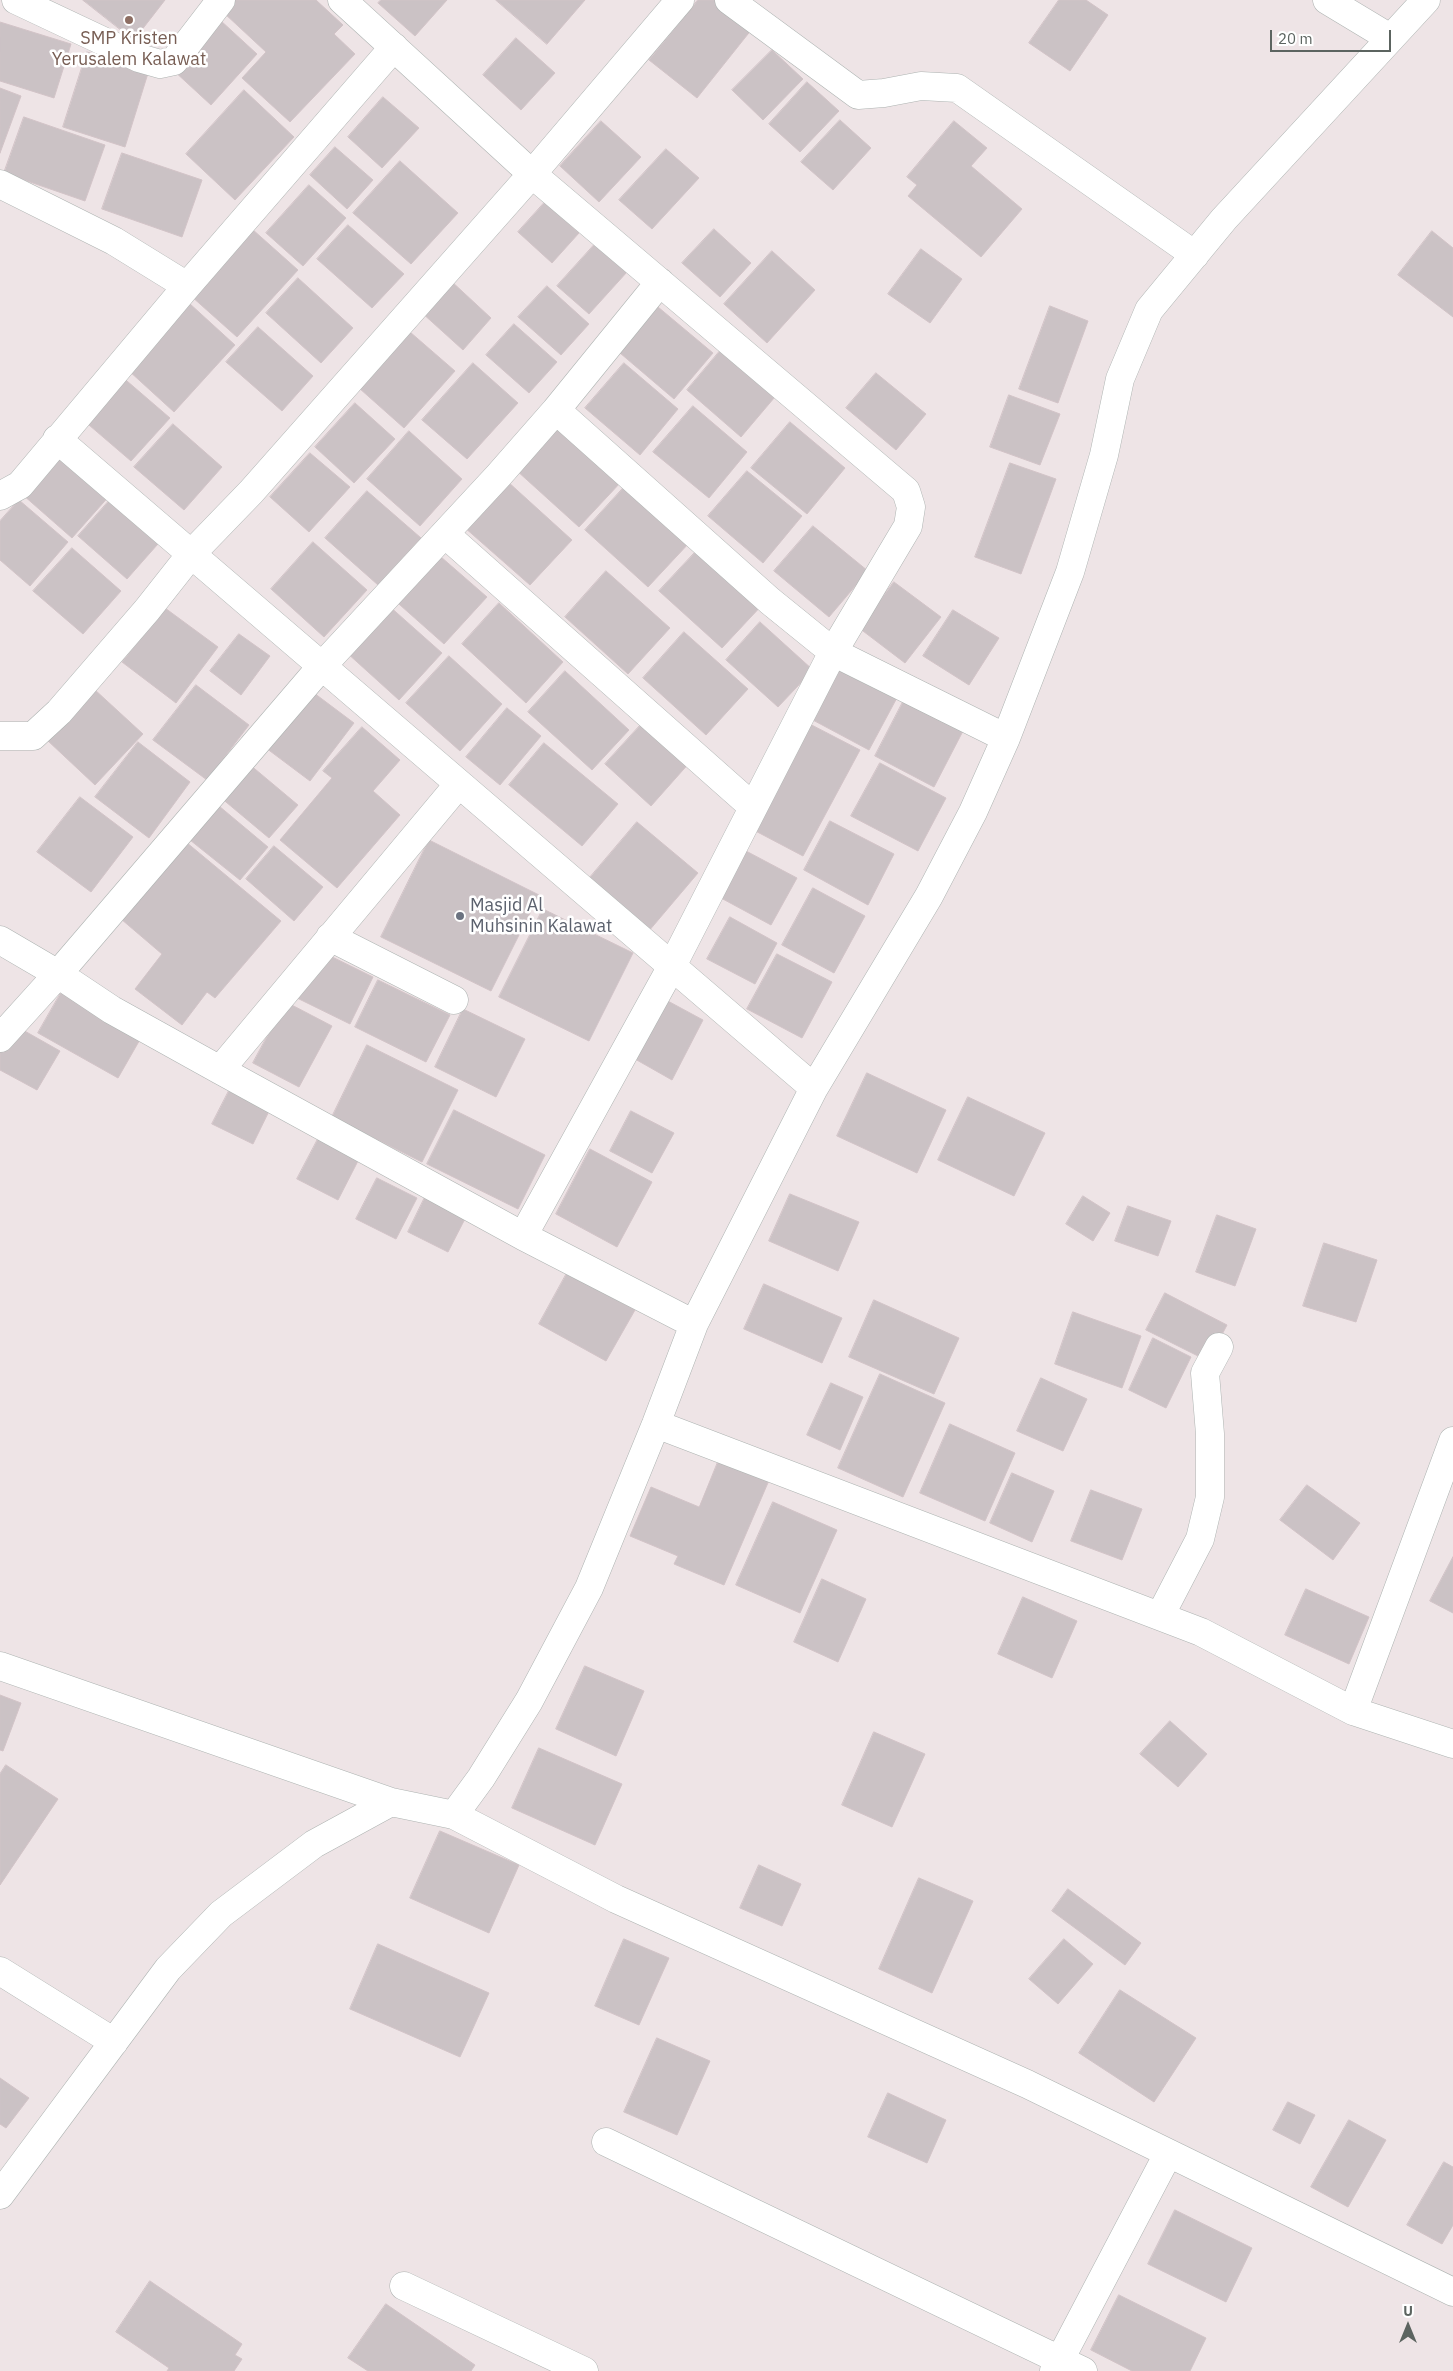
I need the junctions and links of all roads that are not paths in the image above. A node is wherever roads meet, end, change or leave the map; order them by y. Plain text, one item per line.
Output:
1 (16, 0) edge
2 (221, 0) edge
3 (342, 0) edge
4 (680, 0) edge
5 (729, 0) edge
6 (1327, 0) edge
7 (1426, 0) edge
8 (1390, 38) junction
9 (394, 47) junction
10 (532, 174) junction
11 (0, 184) edge
12 (1195, 256) junction
13 (660, 282) junction
14 (187, 286) junction
15 (556, 410) junction
16 (57, 439) junction
17 (0, 496) edge
18 (445, 534) junction
19 (192, 553) junction
20 (833, 652) junction
21 (321, 667) junction
22 (0, 736) edge
23 (1006, 738) junction
24 (458, 784) junction
25 (753, 807) junction
26 (330, 937) junction
27 (0, 940) edge
28 (672, 966) junction
29 (58, 974) junction
30 (454, 1000) dead end
31 (0, 1038) edge
32 (220, 1070) junction
33 (814, 1088) junction
34 (522, 1236) junction
35 (694, 1324) junction
36 (1219, 1347) dead end
37 (656, 1424) junction
38 (1453, 1441) edge
39 (1160, 1616) junction
40 (0, 1666) edge
41 (1353, 1711) junction
42 (1453, 1744) edge
43 (391, 1802) junction
44 (454, 1814) junction
45 (0, 1971) edge
46 (114, 2042) junction
47 (606, 2142) dead end
48 (1168, 2154) junction
49 (0, 2195) edge
50 (404, 2286) dead end
51 (1453, 2292) edge
52 (1065, 2367) edge
53 (584, 2371) edge

1 - 2 street
3 - 9 street
4 - 10 street
5 - 12 street
6 - 8 street
7 - 8 street
8 - 12 street
9 - 10 street
9 - 14 street
10 - 13 street
10 - 19 street
11 - 14 street
12 - 23 street
13 - 15 street
13 - 20 street
14 - 16 street
15 - 18 street
15 - 20 street
16 - 17 street
16 - 19 street
18 - 21 street
18 - 25 street
19 - 21 street
19 - 22 street
20 - 23 street
20 - 25 street
21 - 24 street
21 - 29 street
23 - 33 street
24 - 26 street
24 - 28 street
25 - 28 street
26 - 30 street
26 - 32 street
27 - 29 street
28 - 33 street
28 - 34 street
29 - 31 street
29 - 32 street
32 - 34 street
33 - 35 street
34 - 35 street
35 - 37 street
36 - 39 street
37 - 39 street
37 - 44 street
38 - 41 street
39 - 41 street
40 - 43 street
41 - 42 street
43 - 44 street
43 - 46 street
44 - 48 street
45 - 46 street
46 - 49 street
47 - 52 street
48 - 51 street
48 - 52 street
50 - 53 street

